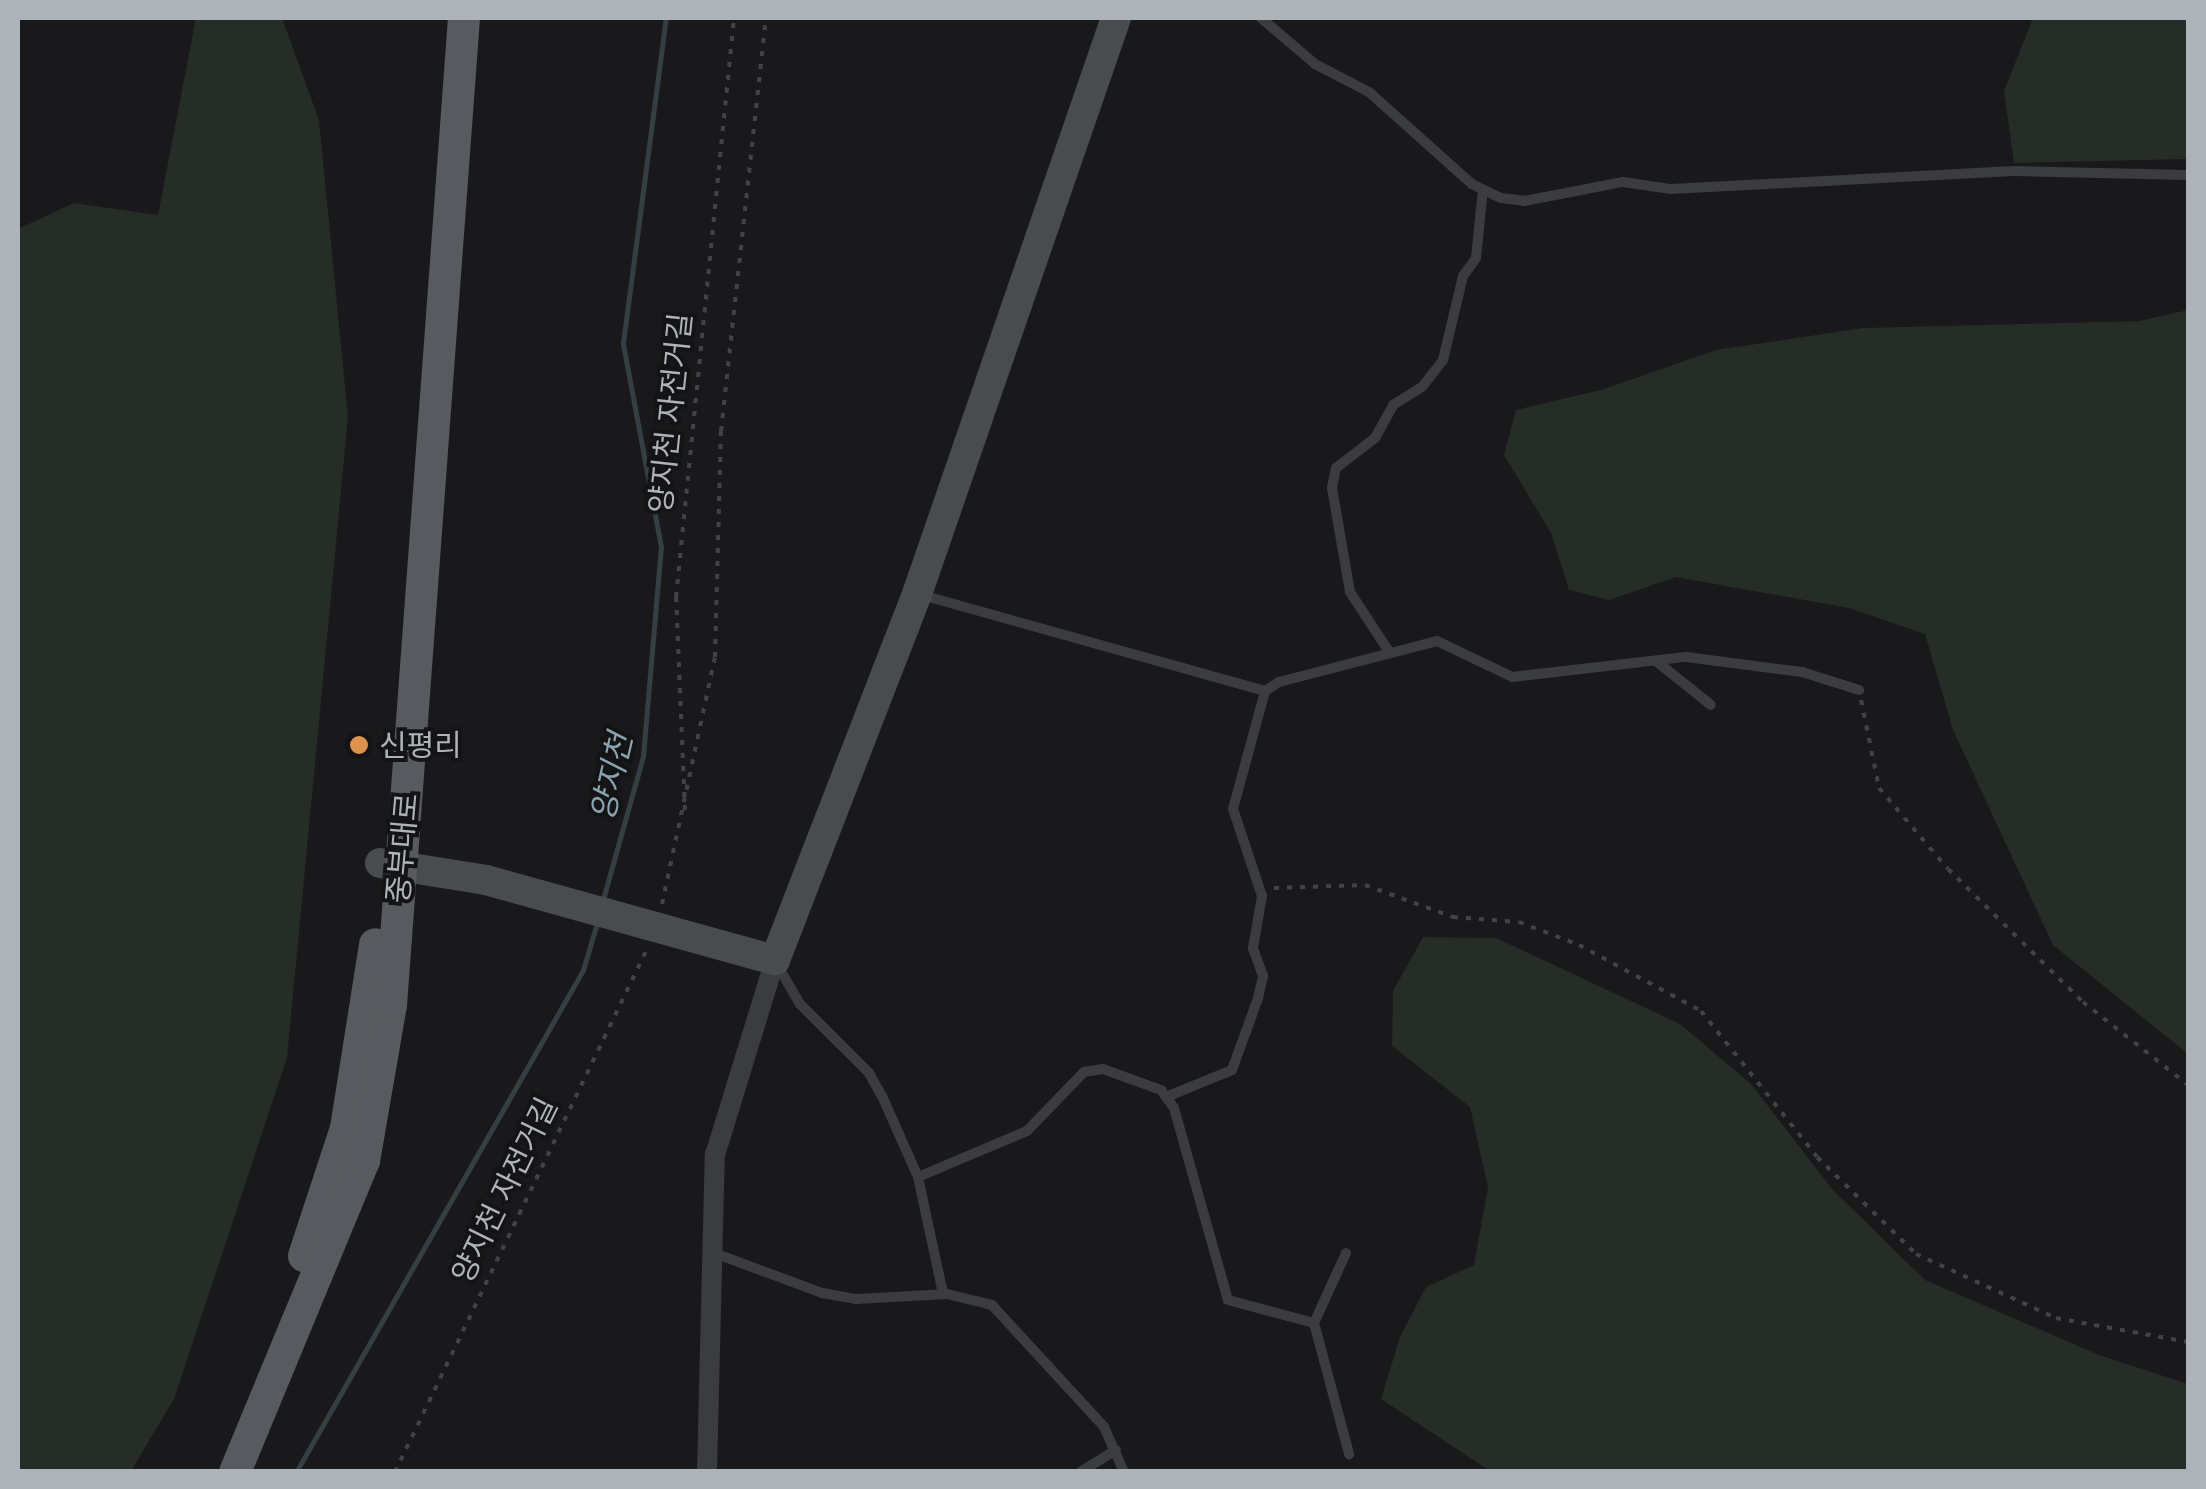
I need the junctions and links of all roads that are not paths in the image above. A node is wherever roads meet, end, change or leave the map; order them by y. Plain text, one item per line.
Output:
1 (443, 18) edge
2 (464, 18) edge
3 (1116, 18) edge
4 (1262, 18) edge
5 (2188, 174) edge
6 (1483, 190) junction
7 (917, 594) junction
8 (1390, 653) junction
9 (1656, 661) junction
10 (1859, 690) road end
11 (1265, 691) junction
12 (1711, 705) dead end
13 (390, 864) junction
14 (775, 960) junction
15 (1166, 1097) junction
16 (918, 1177) junction
17 (713, 1252) junction
18 (1346, 1253) dead end
19 (943, 1294) junction
20 (1314, 1323) junction
21 (1116, 1450) junction
22 (1348, 1454) dead end
23 (214, 1472) edge
24 (235, 1472) edge
25 (708, 1472) edge
26 (1080, 1472) edge
27 (1124, 1472) edge

1 - 13 main road, 중부대로
2 - 13 main road, 중부대로
3 - 7 street
4 - 6 lane
5 - 6 lane
6 - 8 lane
7 - 11 lane
7 - 14 street
8 - 9 lane
8 - 11 lane
9 - 10 lane
9 - 12 lane
11 - 15 lane
13 - 14 street
13 - 23 main road, 중부대로
13 - 24 main road, 중부대로
14 - 16 lane
14 - 17 street
15 - 16 lane
15 - 20 lane
16 - 19 lane
17 - 19 lane
17 - 25 street
18 - 20 lane
19 - 21 lane
20 - 22 lane
21 - 26 lane
21 - 27 lane

